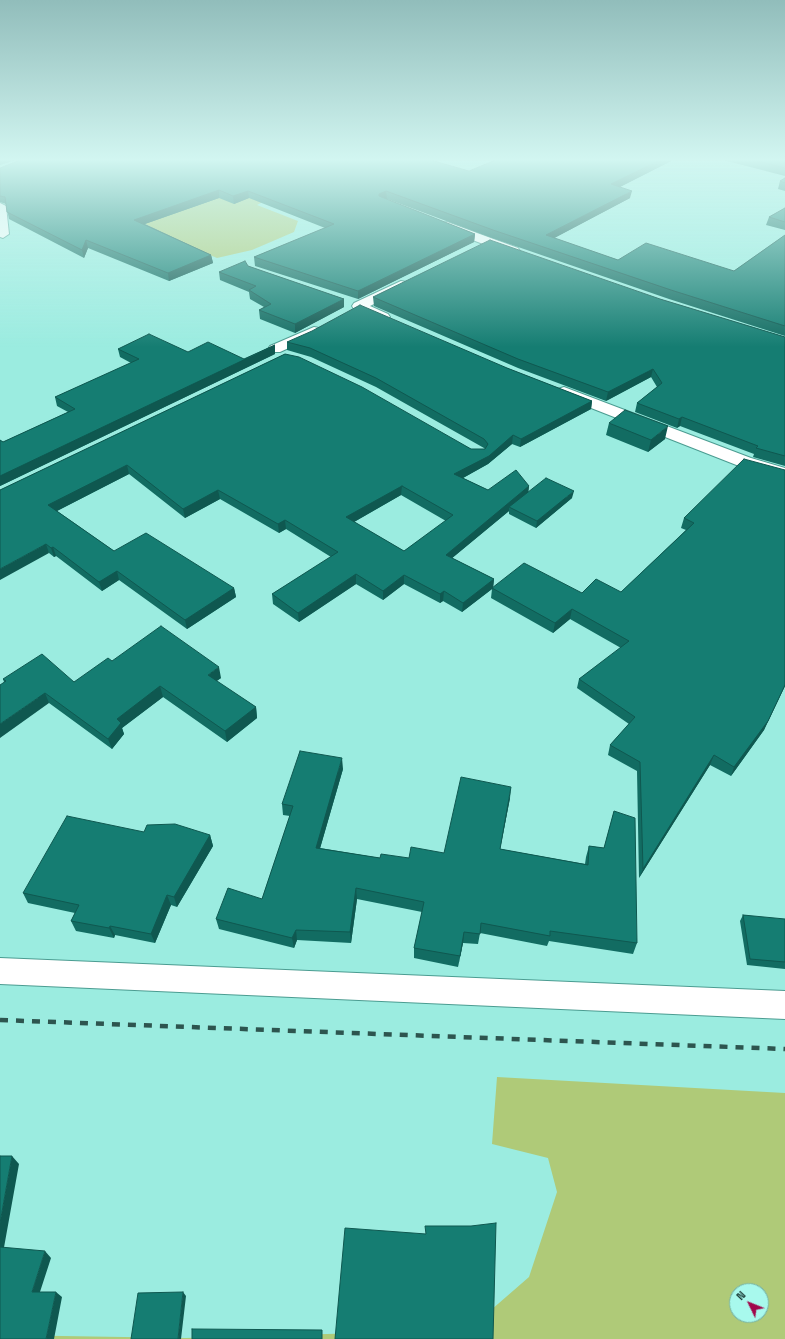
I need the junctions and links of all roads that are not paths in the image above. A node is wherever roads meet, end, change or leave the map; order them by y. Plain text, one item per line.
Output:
1 (2, 221) edge
2 (437, 222) edge
3 (3, 234) dead end
4 (488, 242) junction
5 (474, 249) edge
6 (525, 255) edge
7 (417, 276) edge
8 (393, 322) edge
9 (326, 324) edge
10 (291, 358) edge
11 (549, 386) edge
12 (785, 474) edge
13 (0, 971) edge
14 (785, 1005) edge

1 - 3 street
2 - 4 street
4 - 5 street
4 - 6 street
7 - 8 street
9 - 10 street
11 - 12 street
13 - 14 street

